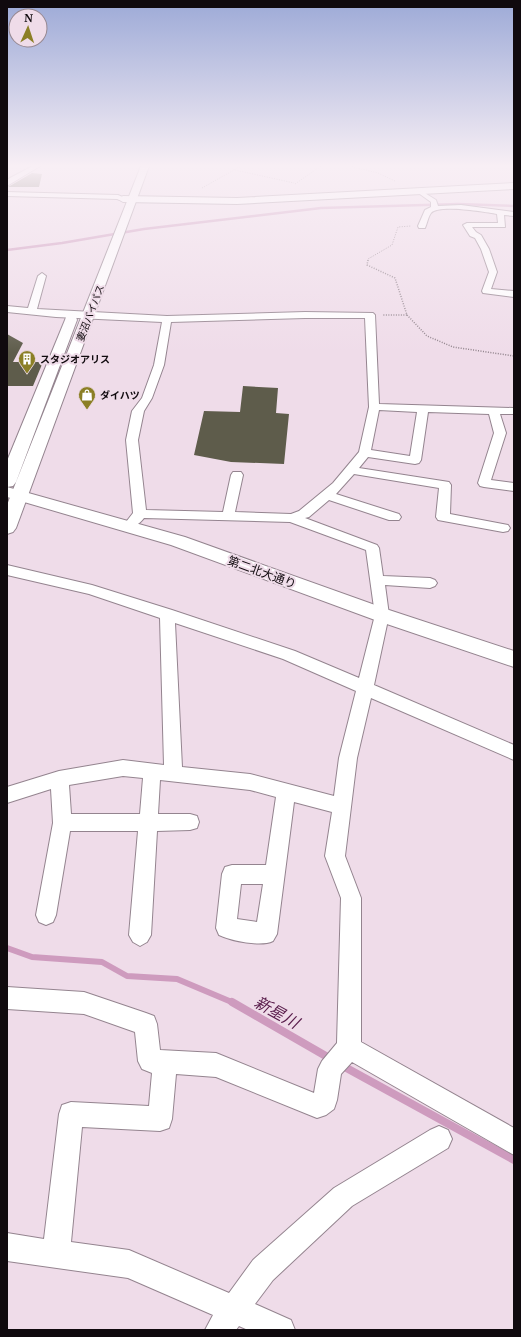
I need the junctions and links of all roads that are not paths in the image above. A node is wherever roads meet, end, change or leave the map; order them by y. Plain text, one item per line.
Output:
1 (116, 228) edge
2 (469, 228) edge
3 (111, 240) junction
4 (90, 274) dead end
5 (42, 276) dead end
6 (514, 294) edge
7 (79, 302) dead end
8 (7, 308) edge
9 (32, 311) junction
10 (73, 315) junction
11 (89, 316) junction
12 (167, 319) junction
13 (374, 407) junction
14 (423, 409) junction
15 (493, 410) junction
16 (514, 410) edge
17 (365, 454) junction
18 (351, 470) junction
19 (237, 475) dead end
20 (514, 487) edge
21 (11, 490) edge
22 (327, 495) junction
23 (394, 516) dead end
24 (228, 517) junction
25 (292, 518) junction
26 (134, 520) junction
27 (7, 528) edge
28 (503, 528) dead end
29 (7, 570) edge
30 (377, 580) junction
31 (430, 583) dead end
32 (167, 614) junction
33 (382, 615) junction
34 (514, 659) edge
35 (365, 689) junction
36 (514, 753) edge
37 (152, 772) junction
38 (172, 773) junction
39 (60, 779) junction
40 (286, 791) junction
41 (7, 795) edge
42 (342, 806) junction
43 (148, 822) junction
44 (190, 822) dead end
45 (62, 823) junction
46 (274, 875) dead end
47 (46, 915) dead end
48 (140, 935) dead end
49 (7, 998) edge
50 (349, 1048) junction
51 (165, 1062) junction
52 (439, 1139) dead end
53 (514, 1142) edge
54 (7, 1247) edge
55 (56, 1254) junction
56 (227, 1320) edge
57 (281, 1330) edge

1 - 3 main road, 妻沼バイパス
2 - 6 street
3 - 4 main road, 妻沼バイパス
3 - 11 main road, 妻沼バイパス
5 - 9 street
7 - 10 main road, 妻沼バイパス
8 - 9 street
9 - 10 street
10 - 11 street
10 - 21 main road, 妻沼バイパス
11 - 12 street
11 - 21 main road, 妻沼バイパス
12 - 13 street
12 - 26 street
13 - 14 street
13 - 17 street
14 - 15 street
14 - 17 street
15 - 16 street
15 - 20 street
17 - 18 street
18 - 22 street
18 - 28 street
19 - 24 street
21 - 26 main road, 第二北大通り
21 - 27 main road, 妻沼バイパス
22 - 23 street
22 - 25 street
24 - 25 street
24 - 26 street
25 - 30 street
26 - 33 main road, 第二北大通り
29 - 32 street
30 - 31 street
30 - 33 street
32 - 35 street
32 - 38 street
33 - 34 main road, 第二北大通り
33 - 35 street
35 - 36 street
35 - 42 street
37 - 38 street
37 - 39 street
37 - 43 street
38 - 40 street
39 - 41 street
39 - 45 street
40 - 42 street
40 - 46 street
42 - 50 street
43 - 44 street
43 - 45 street
43 - 48 street
45 - 47 street
49 - 51 street
50 - 51 street
50 - 53 street
51 - 55 street
52 - 56 street
54 - 55 street
55 - 56 street
56 - 57 street

